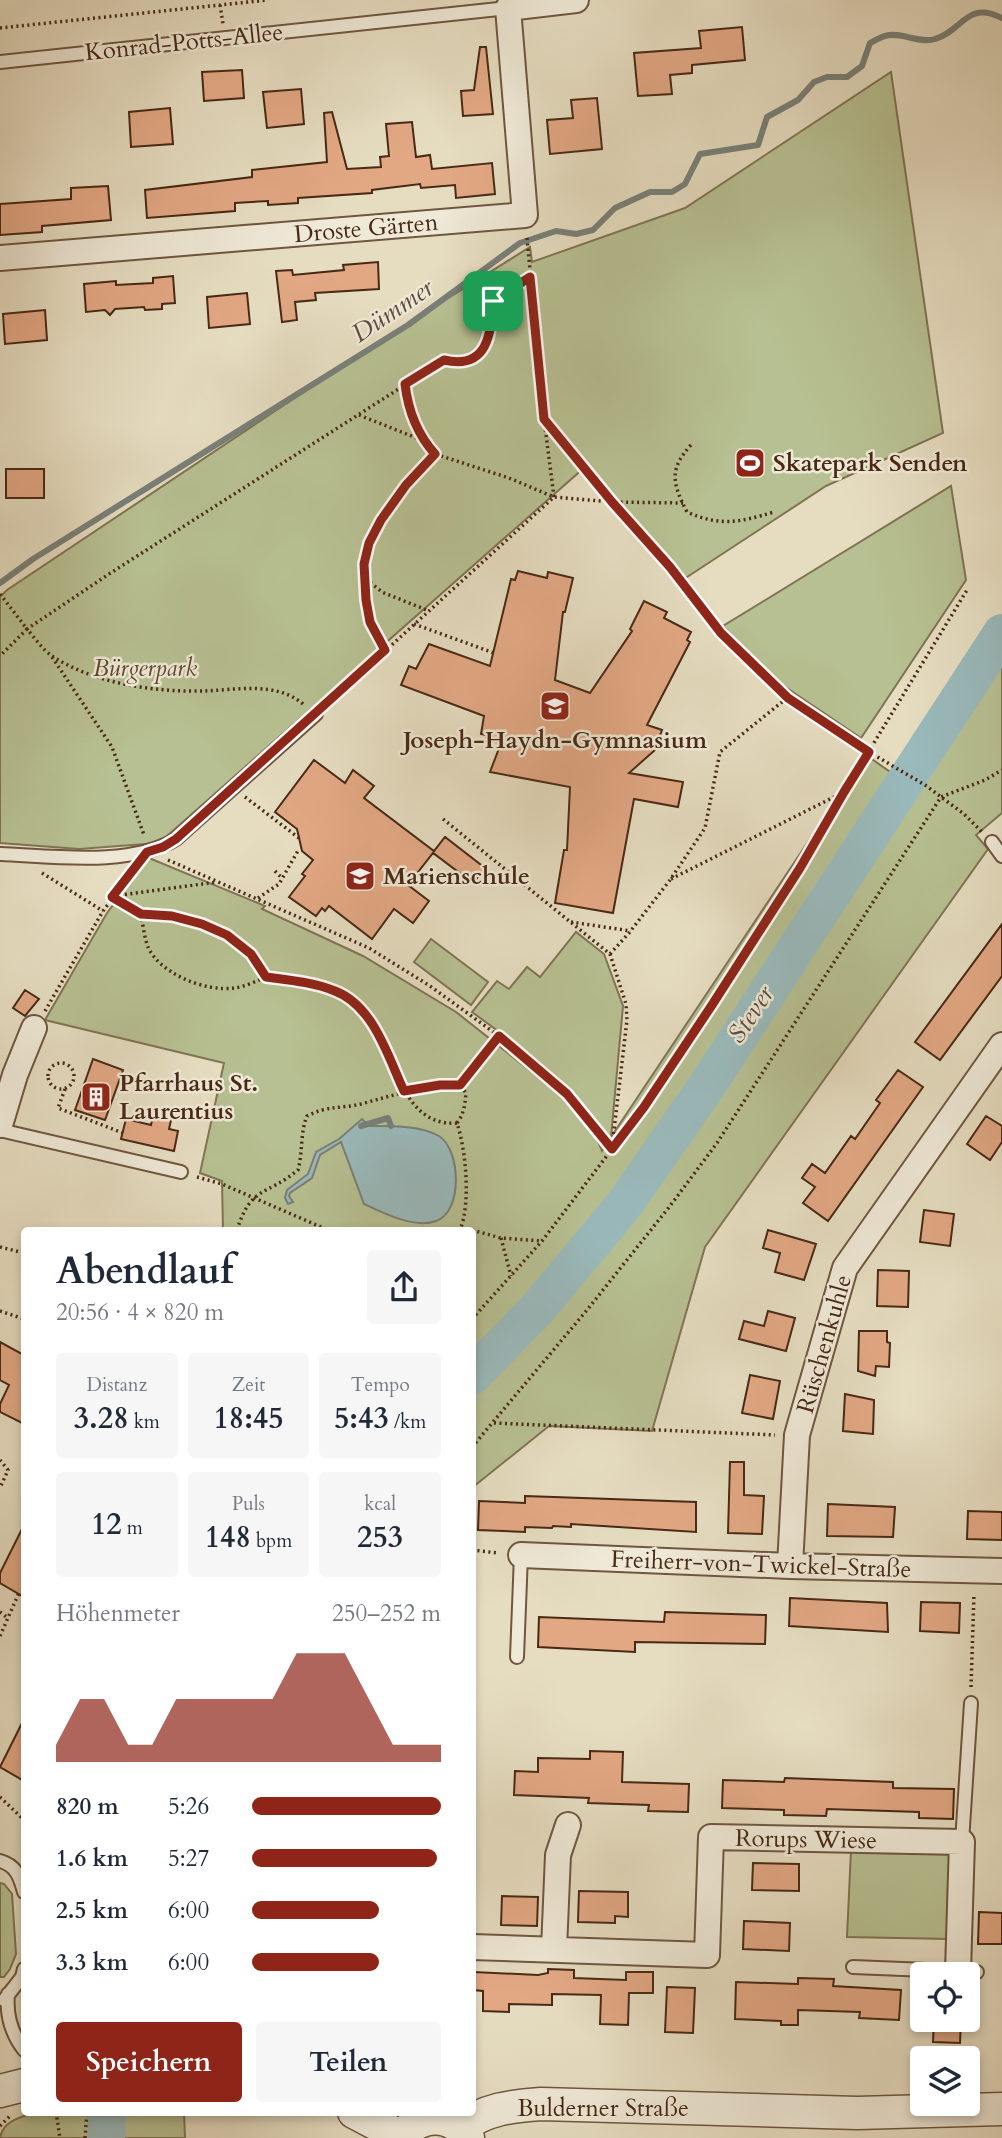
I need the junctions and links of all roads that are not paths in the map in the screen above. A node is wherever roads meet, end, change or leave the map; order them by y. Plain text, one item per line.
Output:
1 (576, 0) edge
2 (509, 8) junction
3 (0, 62) edge
4 (0, 258) edge
5 (316, 714) road end
6 (992, 842) road end
7 (6, 854) edge
8 (1002, 856) edge
9 (34, 1028) road end
10 (1002, 1045) edge
11 (0, 1125) edge
12 (0, 1130) edge
13 (181, 1172) road end
14 (521, 1555) joint
15 (790, 1566) junction
16 (1002, 1571) edge
17 (517, 1657) dead end
18 (971, 1703) road end
19 (568, 1825) dead end
20 (962, 1842) junction
21 (0, 1861) edge
22 (21, 1884) edge
23 (476, 1947) edge
24 (554, 1949) junction
25 (967, 1962) edge
26 (853, 1967) dead end
27 (910, 1970) edge
28 (21, 1978) edge
29 (8, 1994) junction
30 (0, 2006) edge
31 (21, 2044) edge
32 (21, 2086) edge
33 (0, 2091) edge
34 (1002, 2109) edge
35 (361, 2116) edge
36 (464, 2133) edge
37 (401, 2138) edge

1 - 2 street, Konrad-Potts-Allee
2 - 3 lane, Konrad-Potts-Allee
2 - 4 street, Droste Gärten
5 - 7 lane
6 - 8 lane
9 - 11 street
10 - 15 street, Rüschenkuhle
12 - 13 lane
14 - 15 street, Freiherr-von-Twickel-Straße
14 - 17 lane
15 - 16 street, Freiherr-von-Twickel-Straße
18 - 20 lane
19 - 24 street
20 - 24 street, Rorups Wiese
20 - 25 street
21 - 22 lane
23 - 24 street, Rorups Wiese
26 - 27 lane
28 - 29 lane
29 - 30 lane
29 - 31 lane
32 - 33 street
34 - 36 street, Bulderner Straße
35 - 37 street
36 - 37 street

